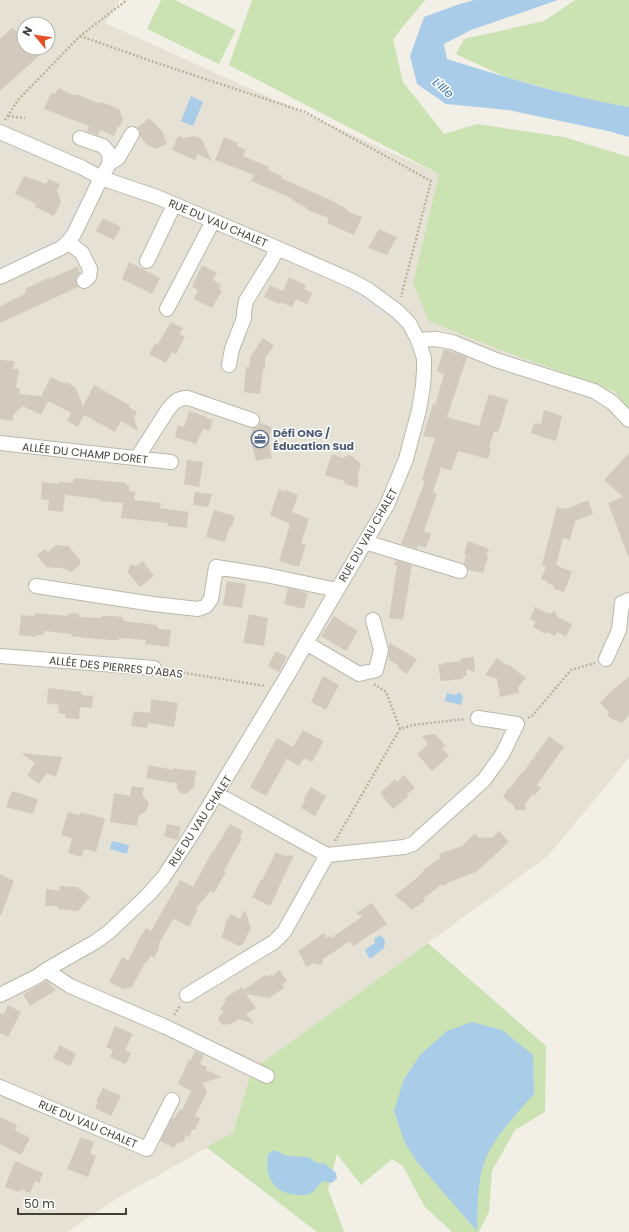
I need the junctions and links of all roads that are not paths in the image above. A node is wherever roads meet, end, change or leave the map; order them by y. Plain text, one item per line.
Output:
1 (2, 127) edge
2 (132, 134) dead end
3 (80, 138) dead end
4 (110, 163) junction
5 (101, 178) junction
6 (174, 205) junction
7 (213, 221) junction
8 (68, 242) junction
9 (277, 248) junction
10 (147, 262) dead end
11 (0, 277) edge
12 (84, 281) dead end
13 (167, 309) dead end
14 (418, 340) junction
15 (229, 365) dead end
16 (252, 420) dead end
17 (629, 420) edge
18 (0, 443) edge
19 (137, 458) junction
20 (171, 462) dead end
21 (365, 542) junction
22 (460, 571) dead end
23 (36, 586) dead end
24 (337, 590) junction
25 (629, 600) edge
26 (373, 620) dead end
27 (306, 643) junction
28 (0, 656) edge
29 (606, 659) road end
30 (154, 668) road end
31 (478, 718) road end
32 (217, 794) junction
33 (327, 855) junction
34 (46, 970) junction
35 (1, 994) edge
36 (187, 995) road end
37 (267, 1076) dead end
38 (0, 1087) edge
39 (172, 1100) dead end

1 - 5 street, RUE DU VAU CHALET
2 - 4 street
3 - 4 street
4 - 5 street
5 - 6 street, RUE DU VAU CHALET
5 - 8 street
6 - 7 street, RUE DU VAU CHALET
6 - 10 street
7 - 9 street, RUE DU VAU CHALET
7 - 13 street
8 - 11 street
8 - 12 street
9 - 14 street, RUE DU VAU CHALET
9 - 15 street
14 - 17 street
14 - 21 street, RUE DU VAU CHALET
16 - 19 street
18 - 19 street, ALLÉE DU CHAMP DORET
19 - 20 street, ALLÉE DU CHAMP DORET
21 - 22 street
21 - 24 street, RUE DU VAU CHALET
23 - 24 street, RUE DU VAU CHALET
24 - 27 street, RUE DU VAU CHALET
25 - 29 street
26 - 27 street
27 - 32 street, RUE DU VAU CHALET
28 - 30 street, ALLÉE DES PIERRES D'ABAS
31 - 33 street
32 - 33 street
32 - 34 street, RUE DU VAU CHALET
33 - 36 street
34 - 35 street, RUE DU VAU CHALET
34 - 37 street
38 - 39 street, RUE DU VAU CHALET

